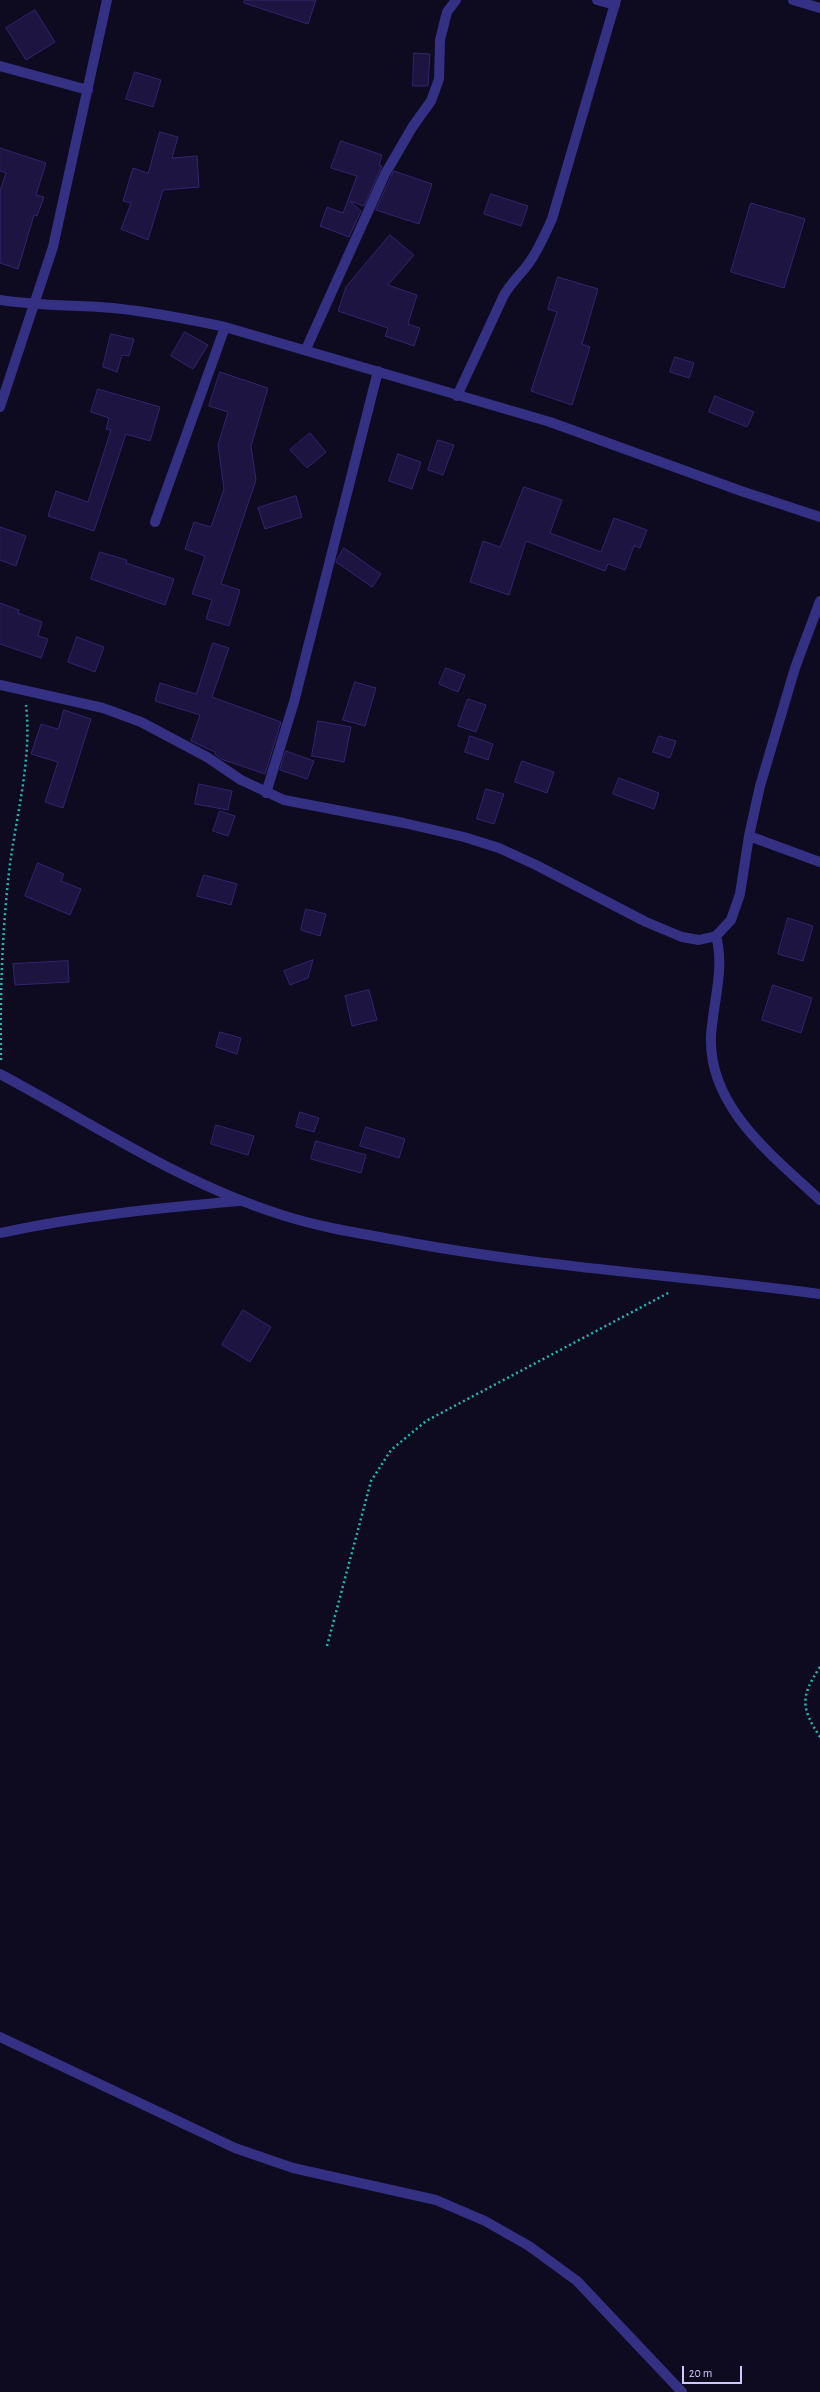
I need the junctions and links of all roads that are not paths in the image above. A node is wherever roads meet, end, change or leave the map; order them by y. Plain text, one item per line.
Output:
1 (107, 0) edge
2 (456, 0) edge
3 (597, 0) edge
4 (793, 0) edge
5 (615, 2) edge
6 (820, 8) edge
7 (0, 66) edge
8 (88, 90) junction
9 (0, 300) edge
10 (34, 305) junction
11 (226, 327) junction
12 (306, 349) junction
13 (378, 371) junction
14 (457, 396) junction
15 (0, 406) edge
16 (820, 517) edge
17 (155, 522) dead end
18 (820, 601) edge
19 (0, 685) edge
20 (266, 793) junction
21 (749, 836) junction
22 (820, 862) edge
23 (716, 936) junction
24 (1, 1075) edge
25 (241, 1200) junction
26 (820, 1200) edge
27 (0, 1233) edge
28 (820, 1294) edge
29 (0, 2037) edge
30 (682, 2392) edge

1 - 8 street
2 - 12 street
3 - 5 street
4 - 6 street
5 - 14 street
7 - 8 street
8 - 10 street
9 - 10 street
10 - 11 street
10 - 15 street
11 - 12 street
11 - 17 street
12 - 13 street
13 - 14 street
13 - 20 street
14 - 16 street
18 - 21 street
19 - 20 street
20 - 23 street
21 - 22 street
21 - 23 street
23 - 26 street
24 - 25 street
25 - 27 street
25 - 28 street
29 - 30 street

